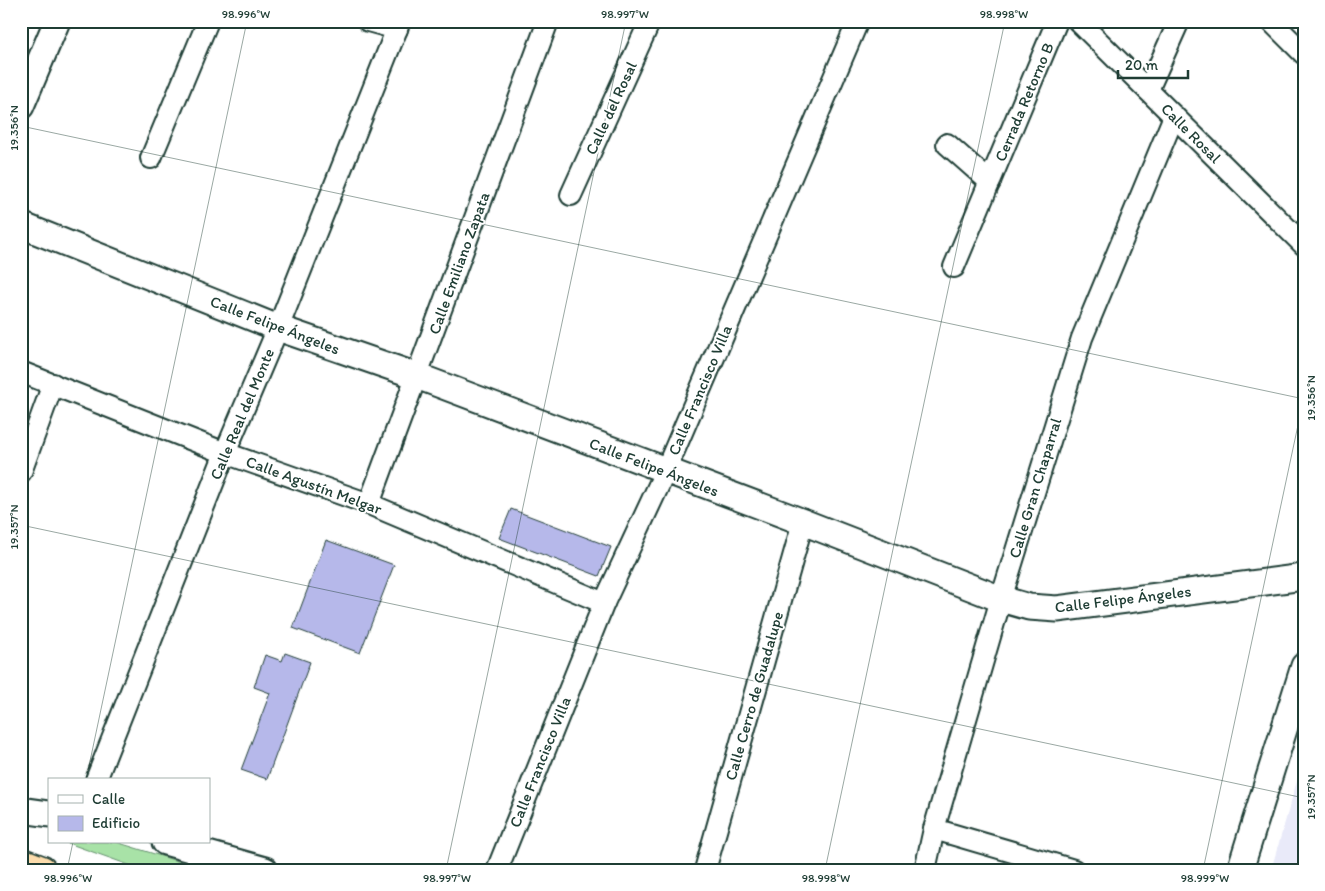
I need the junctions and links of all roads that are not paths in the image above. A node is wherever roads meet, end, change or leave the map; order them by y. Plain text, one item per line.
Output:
1 (57, 21) edge
2 (208, 21) edge
3 (368, 21) edge
4 (548, 21) edge
5 (650, 21) edge
6 (858, 21) edge
7 (1057, 21) edge
8 (1078, 21) edge
9 (1179, 21) edge
10 (1271, 21) edge
11 (398, 25) edge
12 (1304, 54) edge
13 (1148, 90) junction
14 (21, 106) edge
15 (1174, 116) junction
16 (948, 144) dead end
17 (151, 158) dead end
18 (990, 182) junction
19 (571, 195) dead end
20 (21, 225) edge
21 (1304, 245) edge
22 (954, 267) dead end
23 (278, 328) junction
24 (21, 372) edge
25 (417, 376) junction
26 (53, 384) junction
27 (225, 452) junction
28 (21, 472) edge
29 (665, 472) junction
30 (369, 504) junction
31 (803, 522) junction
32 (1304, 576) edge
33 (1001, 600) junction
34 (604, 602) junction
35 (1304, 666) edge
36 (97, 778) edge
37 (21, 810) edge
38 (48, 814) edge
39 (934, 829) junction
40 (172, 844) edge
41 (21, 862) edge
42 (42, 870) edge
43 (265, 870) edge
44 (497, 870) edge
45 (705, 870) edge
46 (925, 870) edge
47 (1074, 870) edge
48 (1240, 870) edge

1 - 14 street
2 - 17 street
3 - 11 street
4 - 25 street, Calle Emiliano Zapata
5 - 19 street, Calle del Rosal
6 - 29 street, Calle Francisco Villa
7 - 18 street, Cerrada Retorno B
8 - 13 street, Calle Rosal
9 - 13 street
10 - 12 street
11 - 23 street, Calle Real del Monte
13 - 15 street, Calle Rosal
15 - 21 street, Calle Rosal
15 - 33 street, Calle Gran Chaparral
16 - 18 street, Cerrada Retorno B
18 - 22 street, Cerrada Retorno B
20 - 23 street, Calle Felipe Ángeles
23 - 25 street, Calle Felipe Ángeles
23 - 27 street, Calle Real del Monte
24 - 26 street, Calle Agustín Melgar
25 - 29 street, Calle Felipe Ángeles
25 - 30 street, Calle Emiliano Zapata
26 - 27 street, Calle Agustín Melgar
26 - 28 street
27 - 30 street, Calle Agustín Melgar
27 - 36 street, Calle Real del Monte
29 - 31 street, Calle Felipe Ángeles
29 - 34 street, Calle Francisco Villa
30 - 34 street, Calle Agustín Melgar
31 - 33 street, Calle Felipe Ángeles
31 - 45 street, Calle Cerro de Guadalupe
32 - 33 street, Calle Felipe Ángeles
33 - 39 street, Calle Gran Chaparral
34 - 44 street, Calle Francisco Villa
35 - 48 street
37 - 38 street
39 - 46 street, Calle Gran Chaparral
39 - 47 street
40 - 43 street
41 - 42 highway

